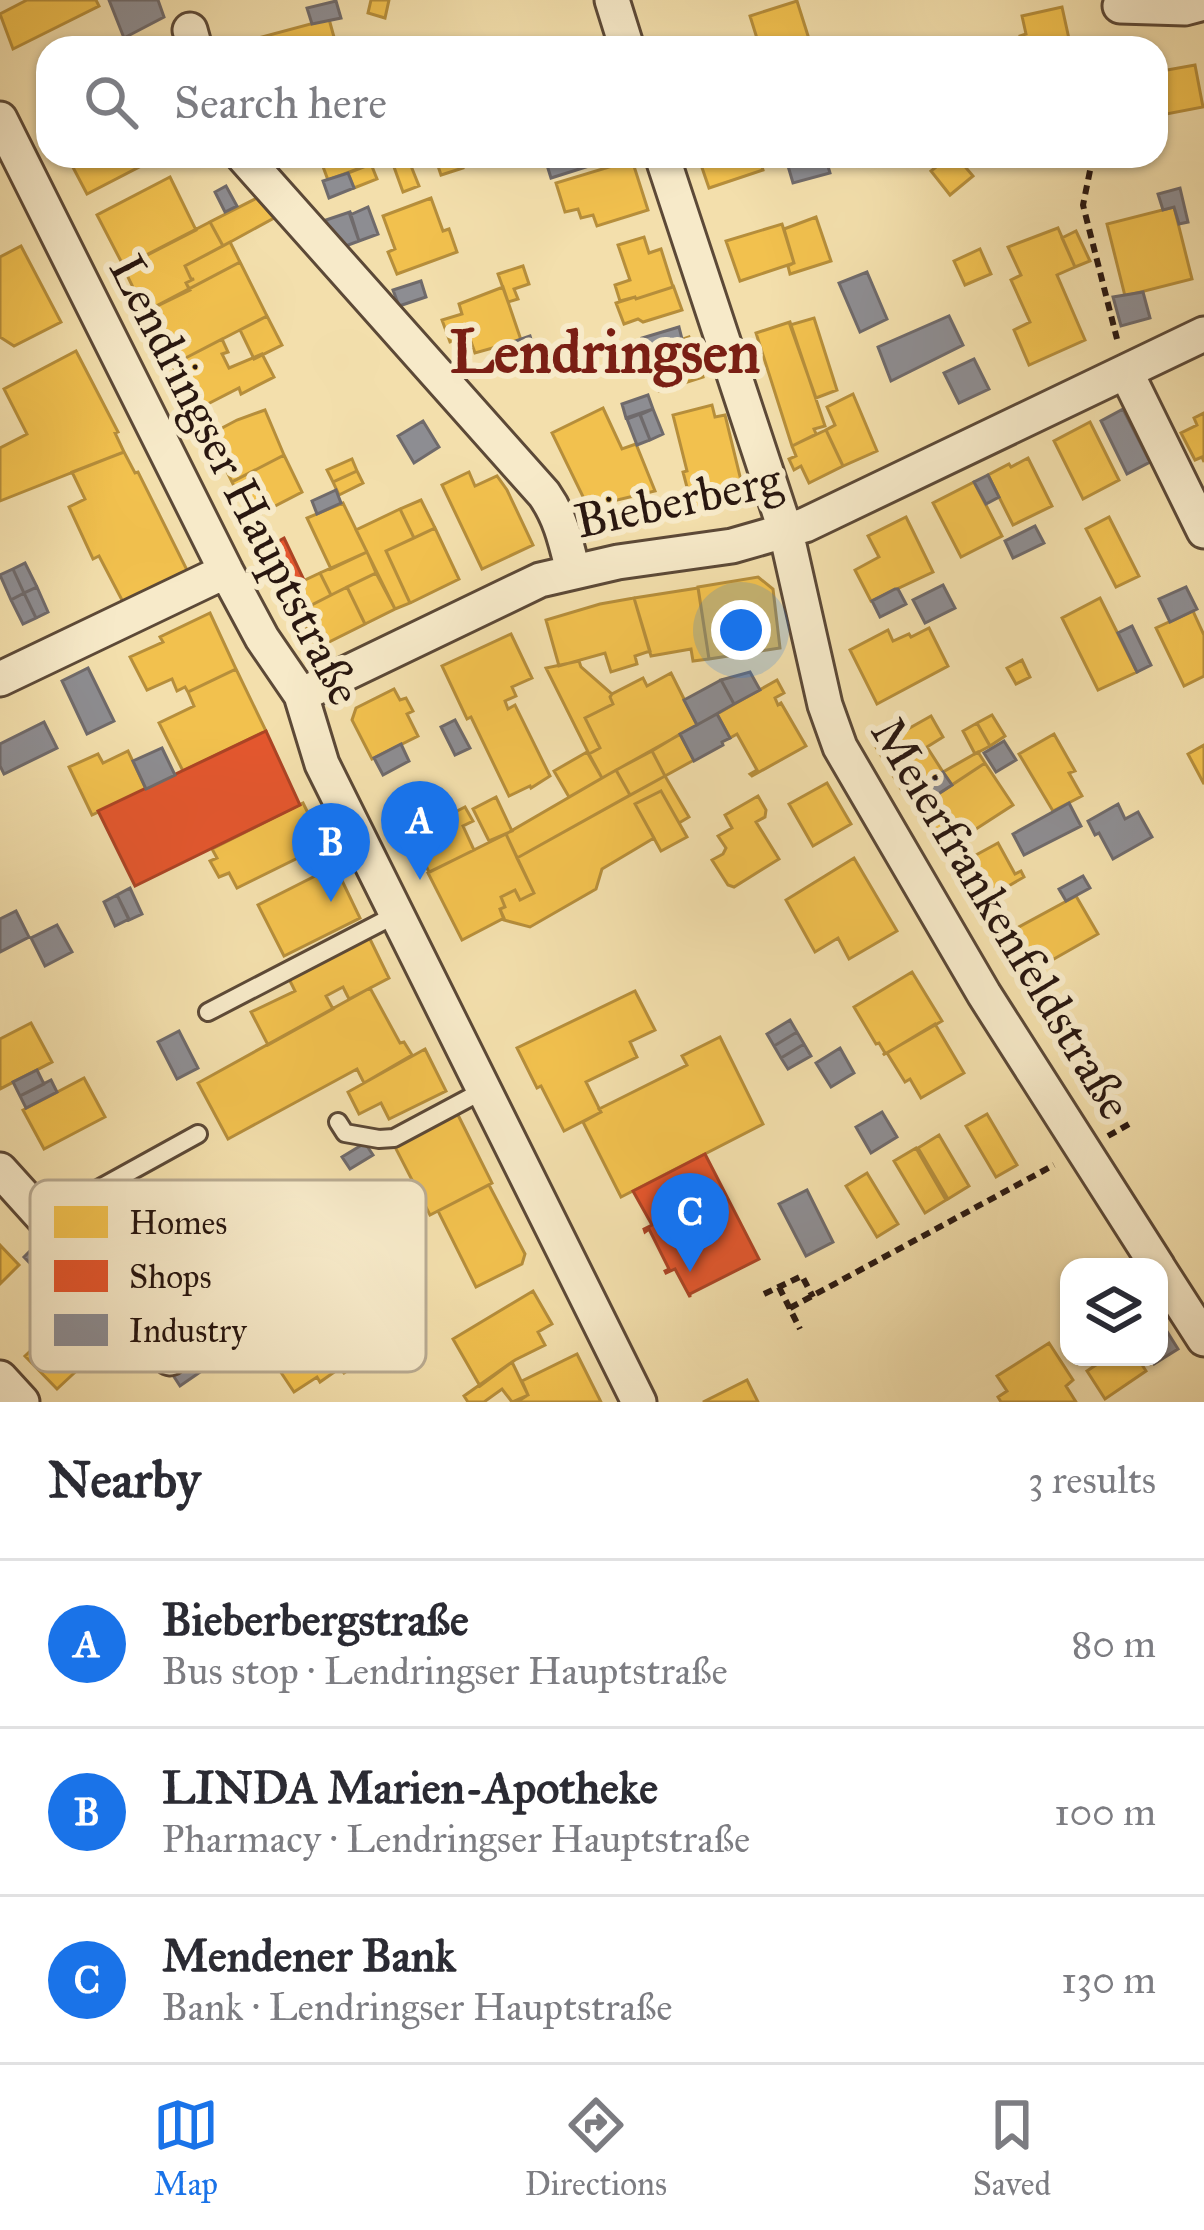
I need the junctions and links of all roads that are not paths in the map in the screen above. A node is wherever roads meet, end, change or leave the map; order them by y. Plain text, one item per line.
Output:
1 (612, 0) edge
2 (1204, 3) edge
3 (1120, 5) dead end
4 (623, 36) edge
5 (0, 119) edge
6 (254, 168) edge
7 (666, 168) edge
8 (1204, 334) edge
9 (1126, 372) junction
10 (1204, 531) edge
11 (786, 532) junction
12 (226, 571) junction
13 (573, 571) junction
14 (0, 679) edge
15 (301, 695) junction
16 (397, 914) junction
17 (208, 1012) dead end
18 (484, 1090) junction
19 (338, 1122) dead end
20 (199, 1134) dead end
21 (0, 1170) edge
22 (116, 1180) edge
23 (30, 1205) edge
24 (1152, 1258) edge
25 (1168, 1281) edge
26 (1200, 1324) edge
27 (0, 1378) edge
28 (22, 1402) edge
29 (639, 1402) edge

1 - 4 street
2 - 3 street
5 - 12 street, Lendringser Hauptstraße
6 - 13 street
7 - 11 street, Meierfrankenfeldstraße
8 - 9 street, Bieberberg
9 - 10 street
9 - 11 street, Bieberberg
11 - 13 street, Bieberberg
11 - 24 street, Meierfrankenfeldstraße
12 - 14 street
12 - 15 street, Lendringser Hauptstraße
13 - 15 street, Bieberberg
15 - 16 street, Lendringser Hauptstraße
16 - 17 lane
16 - 18 street, Lendringser Hauptstraße
18 - 19 lane
18 - 29 street, Lendringser Hauptstraße
20 - 22 lane
21 - 23 street
25 - 26 street, Meierfrankenfeldstraße
27 - 28 street

